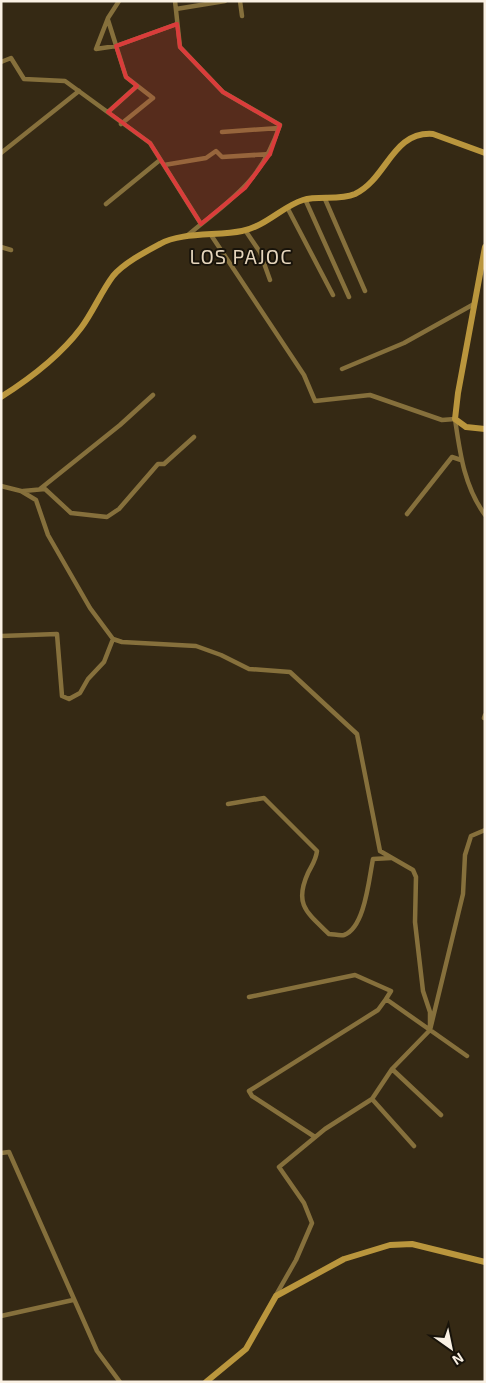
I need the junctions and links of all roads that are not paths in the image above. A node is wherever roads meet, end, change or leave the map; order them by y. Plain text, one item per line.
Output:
1 (119, 1) edge
2 (175, 1) edge
3 (225, 1) edge
4 (240, 1) edge
5 (176, 9) junction
6 (242, 16) dead end
7 (108, 20) junction
8 (177, 24) junction
9 (116, 46) junction
10 (1, 62) edge
11 (137, 86) junction
12 (79, 91) junction
13 (108, 112) junction
14 (121, 124) junction
15 (279, 128) junction
16 (222, 132) dead end
17 (1, 153) edge
18 (485, 153) edge
19 (270, 154) junction
20 (160, 160) junction
21 (164, 165) junction
22 (305, 199) junction
23 (325, 199) junction
24 (106, 204) dead end
25 (288, 209) junction
26 (201, 224) junction
27 (245, 230) junction
28 (211, 236) junction
29 (186, 237) junction
30 (1, 246) edge
31 (485, 247) edge
32 (10, 250) dead end
33 (483, 267) edge
34 (270, 280) dead end
35 (365, 291) dead end
36 (332, 295) dead end
37 (349, 297) dead end
38 (474, 304) junction
39 (342, 369) dead end
40 (154, 395) dead end
41 (1, 397) edge
42 (455, 419) junction
43 (485, 429) edge
44 (194, 437) dead end
45 (461, 460) junction
46 (1, 486) edge
47 (40, 489) junction
48 (21, 491) junction
49 (408, 514) dead end
50 (485, 514) edge
51 (1, 636) edge
52 (113, 639) junction
53 (228, 804) dead end
54 (485, 830) edge
55 (392, 858) junction
56 (249, 996) dead end
57 (386, 999) junction
58 (430, 1030) junction
59 (468, 1056) dead end
60 (392, 1069) junction
61 (372, 1099) junction
62 (441, 1116) dead end
63 (315, 1137) junction
64 (414, 1146) dead end
65 (1, 1152) edge
66 (485, 1262) edge
67 (276, 1296) junction
68 (73, 1300) junction
69 (1, 1316) edge
70 (120, 1382) edge
71 (206, 1382) edge

1 - 7 street
2 - 5 street
3 - 5 street
4 - 6 street
5 - 8 street
7 - 9 street
7 - 9 street
8 - 9 street
8 - 15 street
9 - 11 street
10 - 12 street
11 - 13 street
11 - 14 street
12 - 13 street
12 - 17 street
13 - 14 street
14 - 20 street
15 - 16 street
15 - 19 street
18 - 23 street
19 - 21 street
19 - 26 street
20 - 21 street
20 - 24 street
21 - 26 street
22 - 23 street
22 - 25 street
22 - 37 street
23 - 35 street
25 - 27 street
25 - 36 street
26 - 29 street
27 - 28 street
27 - 34 street
28 - 29 street
28 - 42 street
29 - 41 street
30 - 32 street
31 - 33 street
33 - 38 street
38 - 39 street
38 - 42 street
40 - 47 street
42 - 43 street
42 - 45 street
44 - 47 street
45 - 49 street
45 - 50 street
46 - 48 street
47 - 48 street
48 - 52 street
51 - 52 street
52 - 55 street
53 - 55 street
54 - 58 street
55 - 58 street
56 - 57 street
57 - 58 street
57 - 63 street
58 - 59 street
58 - 60 street
60 - 61 street
60 - 62 street
61 - 63 street
61 - 64 street
63 - 67 street
65 - 68 street
66 - 67 street
67 - 71 street
68 - 69 street
68 - 70 street

